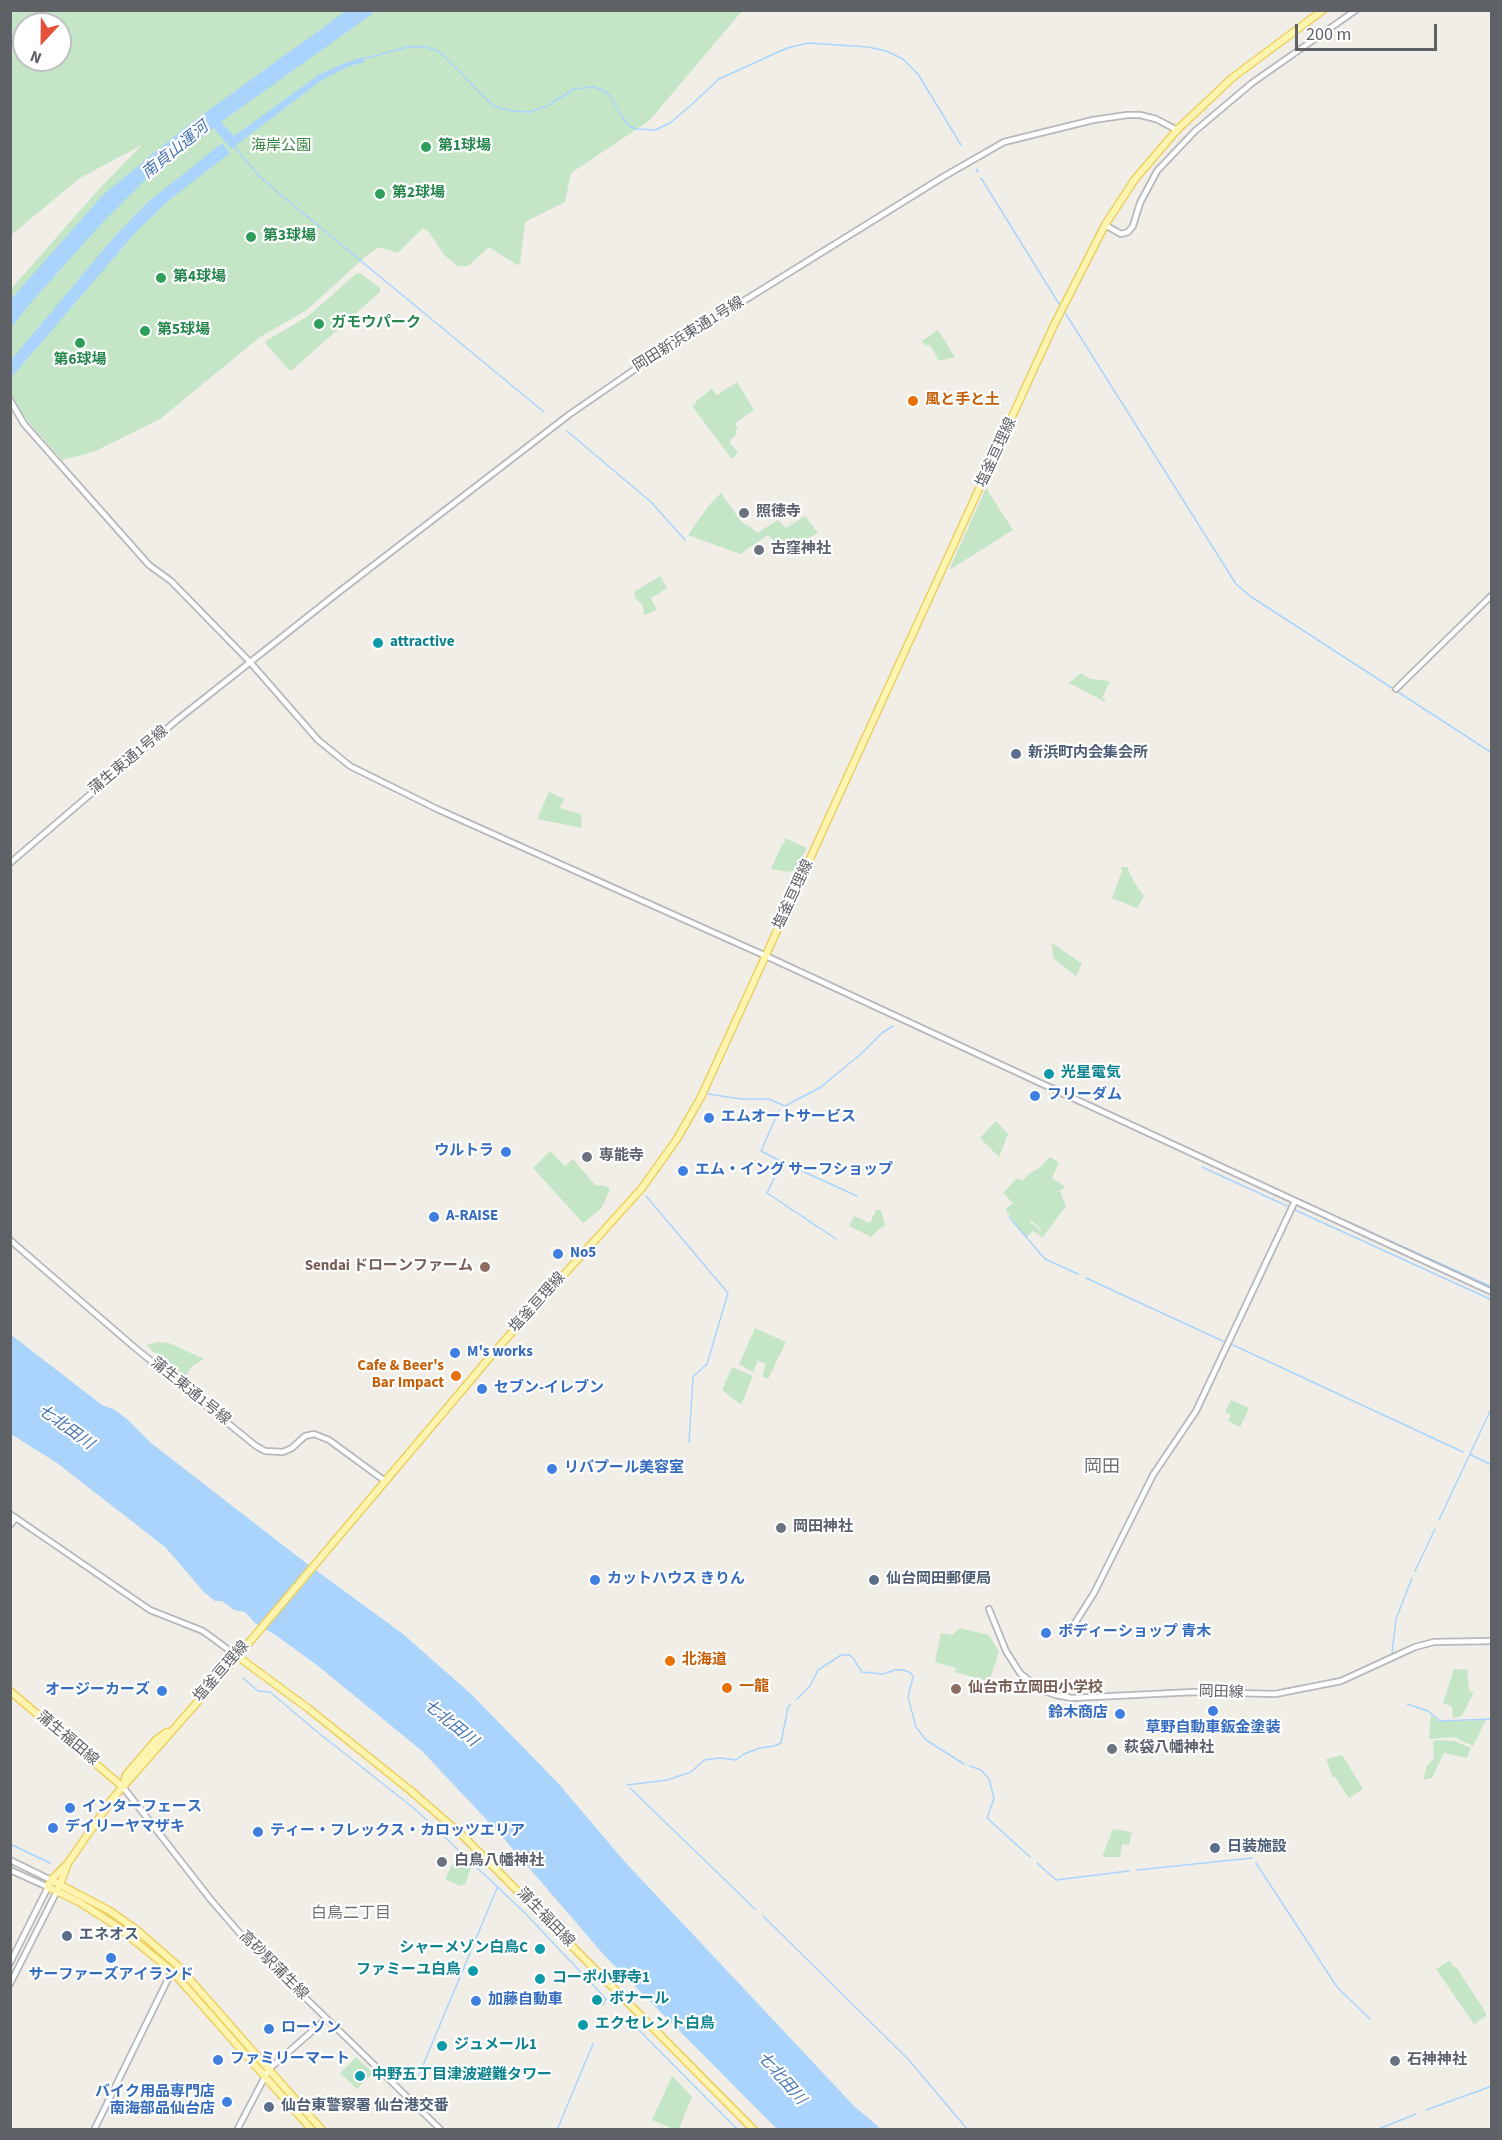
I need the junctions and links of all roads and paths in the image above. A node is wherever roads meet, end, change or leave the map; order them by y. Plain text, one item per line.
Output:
1 (1323, 10) edge
2 (1356, 10) edge
3 (1177, 130) junction
4 (1105, 225) junction
5 (10, 400) edge
6 (1491, 596) edge
7 (250, 662) junction
8 (1396, 689) dead end
9 (10, 863) edge
10 (766, 956) junction
11 (1295, 1201) junction
12 (10, 1240) edge
13 (1491, 1292) edge
14 (385, 1481) junction
15 (10, 1514) edge
16 (16, 1518) junction
17 (10, 1526) edge
18 (989, 1609) dead end
19 (1070, 1631) dead end
20 (1491, 1641) edge
21 (239, 1653) junction
22 (10, 1691) edge
23 (172, 1729) junction
24 (158, 1747) junction
25 (144, 1754) junction
26 (123, 1786) junction
27 (10, 1860) edge
28 (10, 1870) edge
29 (61, 1874) junction
30 (50, 1884) junction
31 (58, 1888) junction
32 (10, 1963) edge
33 (172, 1971) junction
34 (10, 1984) edge
35 (326, 2019) junction
36 (267, 2072) junction
37 (94, 2130) edge
38 (237, 2130) edge
39 (312, 2130) edge
40 (322, 2130) edge
41 (441, 2130) edge
42 (754, 2130) edge

1 - 3 main road, 塩釜亘理線
2 - 4 street
3 - 4 main road, 塩釜亘理線
3 - 7 street, 岡田新浜東通1号線
4 - 10 main road, 塩釜亘理線
5 - 7 street
6 - 8 street
7 - 9 street, 蒲生東通1号線
7 - 10 street
10 - 11 street
10 - 14 main road, 塩釜亘理線
11 - 13 street
11 - 19 street
12 - 14 street, 蒲生東通1号線
14 - 21 main road, 塩釜亘理線
15 - 16 street
16 - 17 street
16 - 21 street
18 - 20 street, 岡田線
21 - 23 main road, 塩釜亘理線
21 - 42 main road, 蒲生福田線
22 - 26 main road, 蒲生福田線
23 - 24 main road, 塩釜亘理線
23 - 25 main road, 塩釜亘理線
24 - 25 main road
24 - 26 main road, 塩釜亘理線
25 - 26 main road, 塩釜亘理線
26 - 29 main road, 塩釜亘理線
26 - 35 street, 高砂駅蒲生線
27 - 30 street
28 - 30 street
29 - 30 main road, 塩釜亘理線
29 - 31 main road
30 - 31 main road
30 - 32 street
31 - 33 main road
31 - 34 street
31 - 36 main road
33 - 36 main road
33 - 37 street
35 - 36 street
35 - 41 street, 高砂駅蒲生線
36 - 38 street
36 - 39 main road
36 - 40 main road

